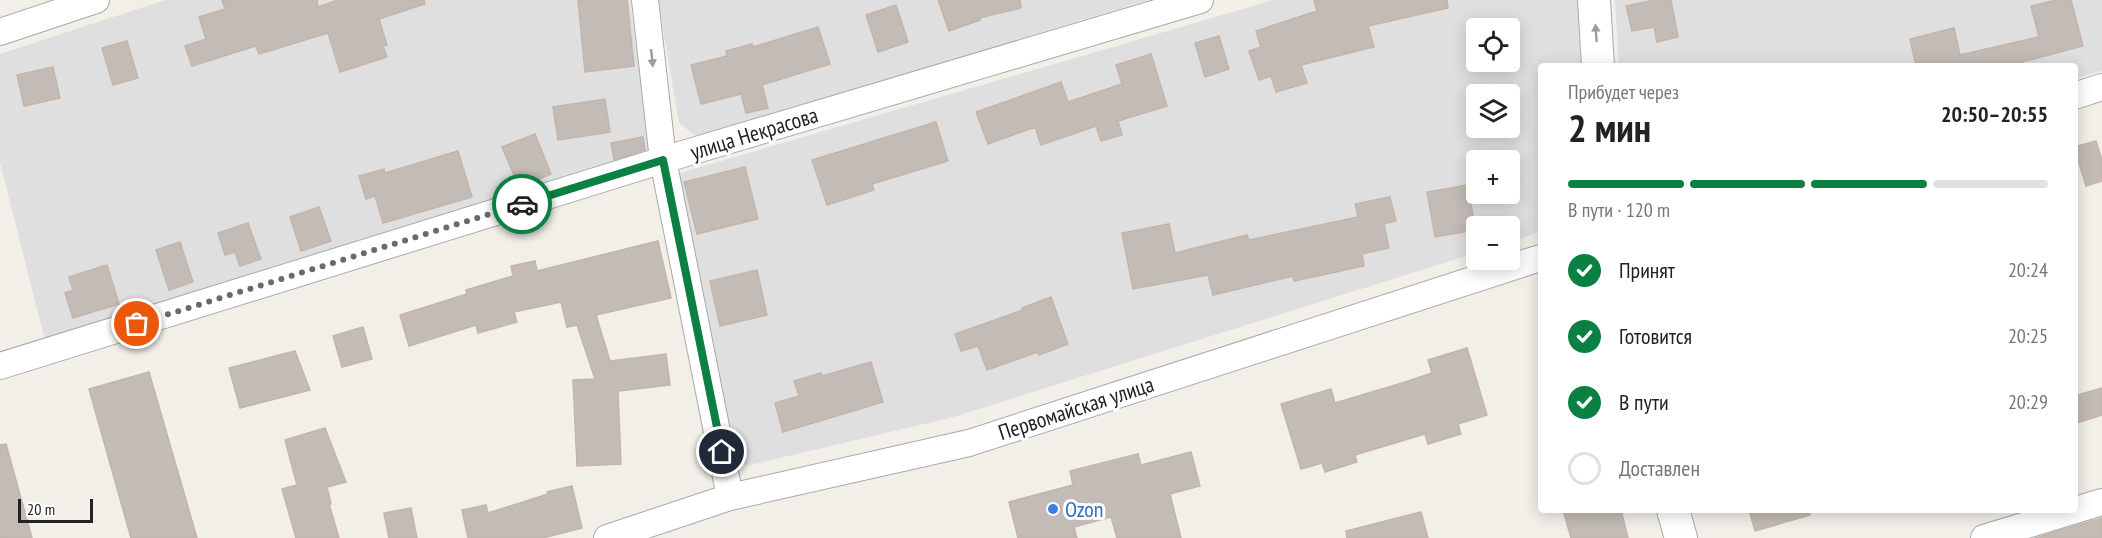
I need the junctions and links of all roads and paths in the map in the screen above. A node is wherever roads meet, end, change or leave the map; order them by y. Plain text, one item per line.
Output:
1 (96, 0) edge
2 (645, 0) edge
3 (1200, 0) edge
4 (1594, 0) edge
5 (0, 32) edge
6 (1598, 63) edge
7 (2102, 87) edge
8 (2078, 95) edge
9 (663, 160) junction
10 (1538, 259) edge
11 (0, 366) edge
12 (730, 497) junction
13 (2102, 502) edge
14 (2078, 509) edge
15 (1674, 513) edge
16 (2066, 513) edge
17 (607, 538) edge
18 (1681, 538) edge
19 (1984, 538) edge

1 - 5 street
2 -> 9 street
3 - 9 street, улица Некрасова
6 -> 4 street
7 - 8 street
9 - 11 street, улица Некрасова
9 - 12 street
10 - 12 street, Первомайская улица
12 - 17 street, Первомайская улица
13 - 14 street
15 - 18 street
16 - 19 street

